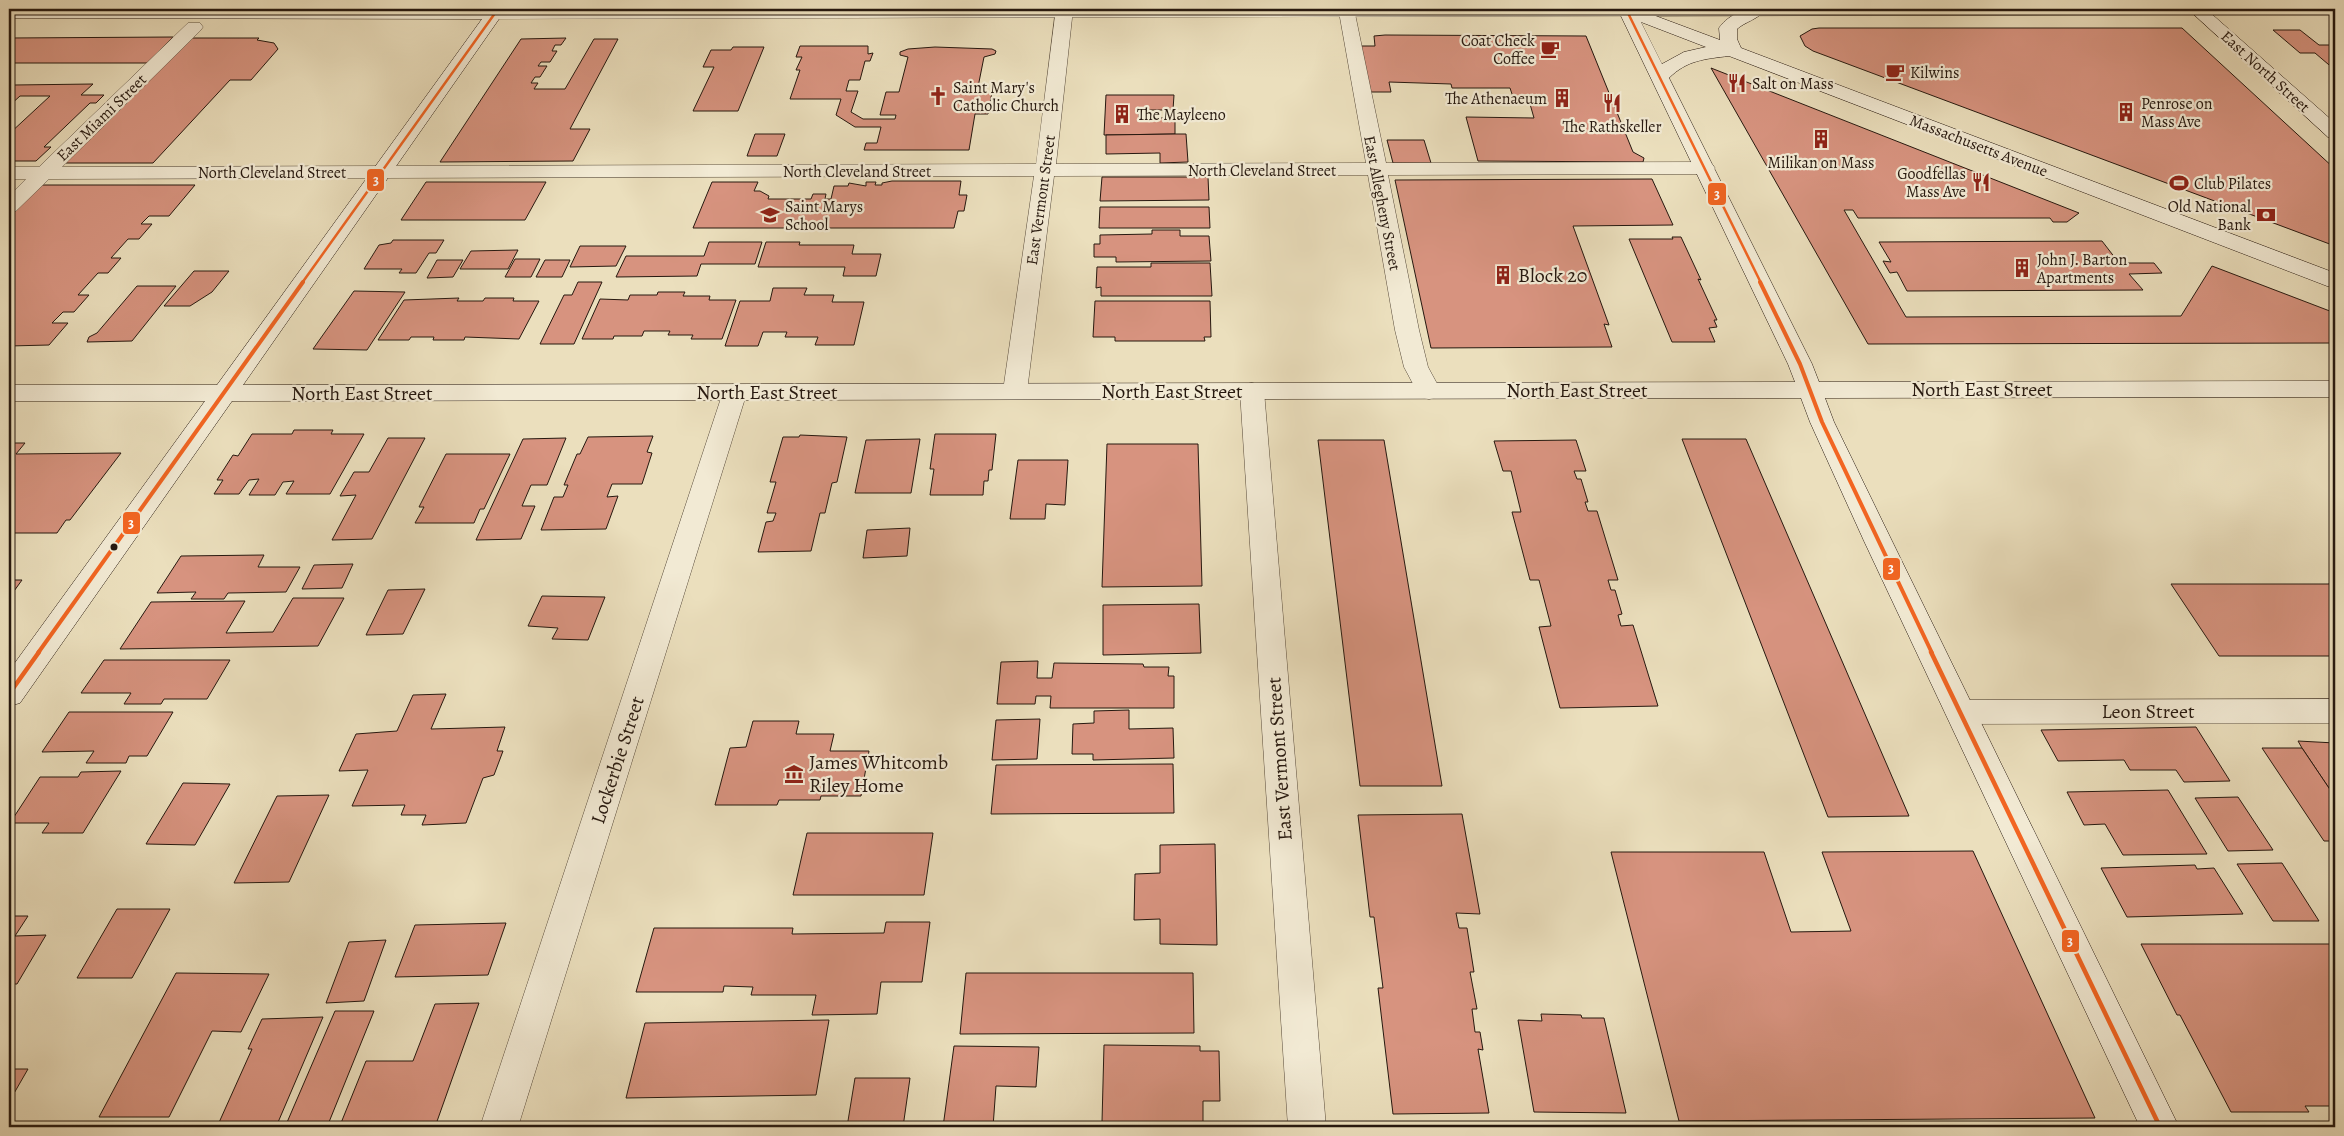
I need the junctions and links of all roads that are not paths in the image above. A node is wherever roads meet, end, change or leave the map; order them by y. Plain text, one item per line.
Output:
1 (1625, 9) edge
2 (2197, 9) edge
3 (2335, 9) edge
4 (496, 11) edge
5 (1064, 11) edge
6 (1755, 11) junction
7 (1348, 12) junction
8 (9, 13) edge
9 (203, 17) edge
10 (1733, 51) junction
11 (1659, 77) junction
12 (2335, 133) edge
13 (1705, 168) junction
14 (1045, 170) junction
15 (1377, 170) junction
16 (381, 172) junction
17 (9, 173) edge
18 (43, 173) junction
19 (9, 207) edge
20 (2335, 281) edge
21 (2335, 389) edge
22 (1810, 390) junction
23 (1014, 391) junction
24 (1252, 391) junction
25 (1428, 391) junction
26 (735, 392) junction
27 (9, 393) edge
28 (223, 393) junction
29 (9, 694) edge
30 (2335, 710) edge
31 (1962, 712) junction
32 (499, 1127) edge
33 (1307, 1127) edge
34 (2160, 1127) edge

1 - 6 main road
1 - 7 main road
1 - 10 main road, Massachusetts Avenue
1 - 11 main road
2 - 3 main road
2 - 6 main road
2 - 12 main road, East North Street
4 - 5 main road
4 - 9 main road
4 - 16 main road
5 - 7 main road
5 - 14 main road, East Vermont Street
6 - 10 main road
7 - 15 main road, East Allegheny Street
8 - 9 main road
9 - 18 main road, East Miami Street
10 - 11 main road
10 - 20 main road, Massachusetts Avenue
11 - 13 main road
13 - 15 main road, North Cleveland Street
13 - 22 main road
14 - 15 main road, North Cleveland Street
14 - 16 main road, North Cleveland Street
14 - 23 main road, East Vermont Street
15 - 25 main road, East Allegheny Street
16 - 18 main road, North Cleveland Street
16 - 28 main road
17 - 18 main road, North Cleveland Street
18 - 19 main road, East Miami Street
21 - 22 main road, North East Street
22 - 25 main road, North East Street
22 - 31 main road
23 - 24 main road, North East Street
23 - 26 main road, North East Street
24 - 25 main road, North East Street
24 - 33 main road, East Vermont Street
26 - 28 main road, North East Street
26 - 32 main road, Lockerbie Street
27 - 28 main road, North East Street
28 - 29 main road
30 - 31 main road, Leon Street
31 - 34 main road

